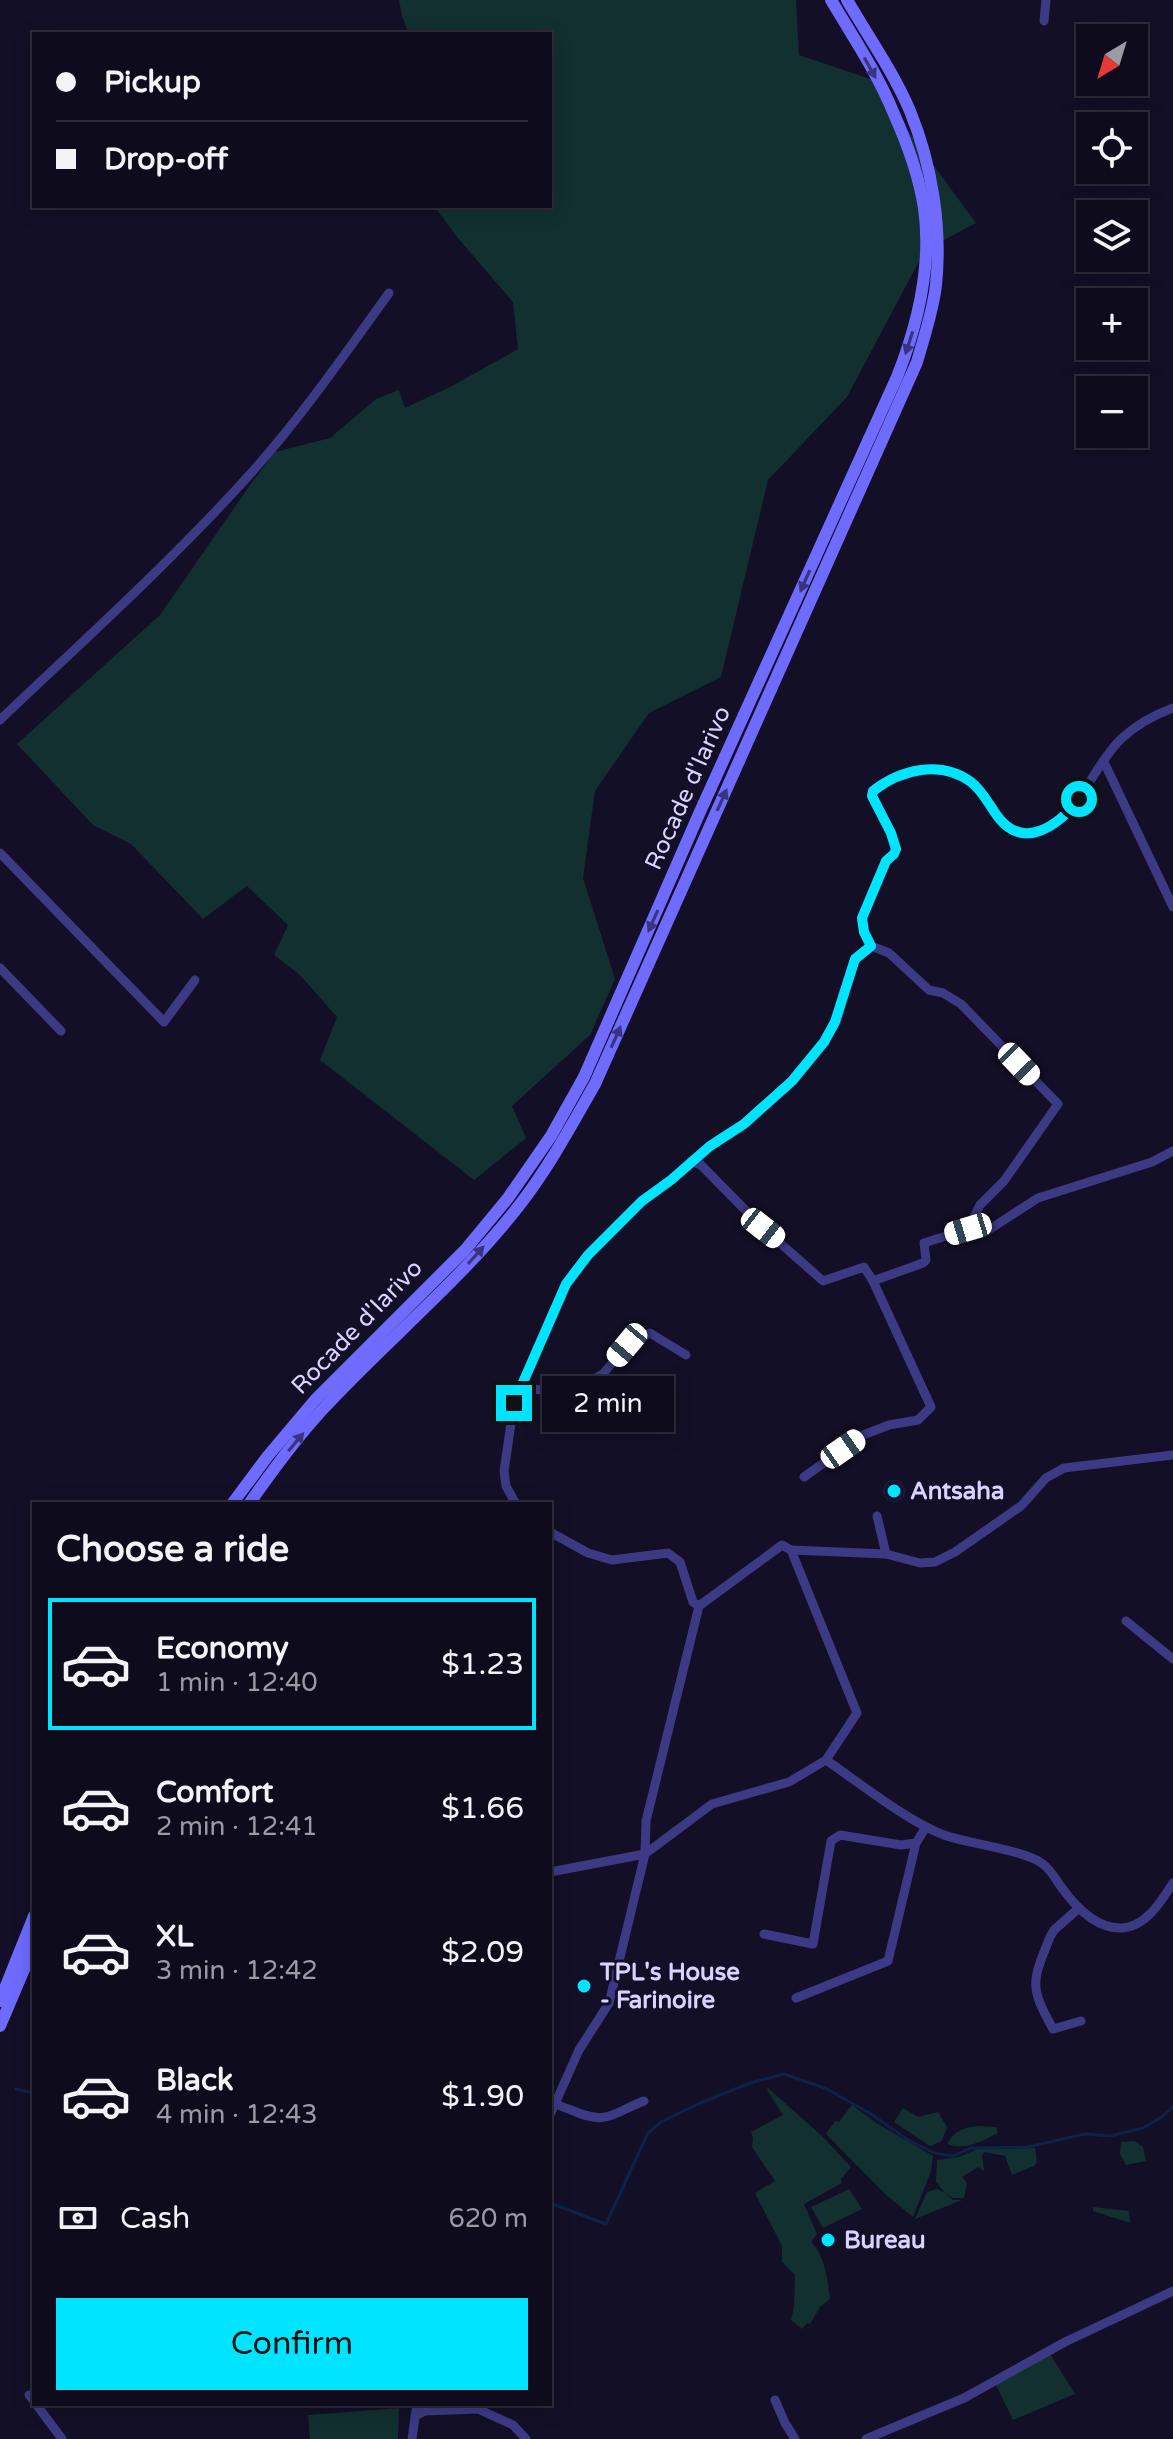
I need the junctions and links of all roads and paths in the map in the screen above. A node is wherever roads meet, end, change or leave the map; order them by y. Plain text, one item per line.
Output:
1 (831, 0) edge
2 (847, 0) edge
3 (1046, 0) edge
4 (1044, 21) dead end
5 (389, 293) dead end
6 (1173, 708) edge
7 (0, 720) edge
8 (1104, 762) junction
9 (0, 853) edge
10 (1173, 907) edge
11 (871, 946) junction
12 (0, 968) edge
13 (195, 980) dead end
14 (61, 1031) dead end
15 (1173, 1151) edge
16 (691, 1161) junction
17 (968, 1229) junction
18 (873, 1281) junction
19 (686, 1355) dead end
20 (522, 1388) junction
21 (1173, 1455) edge
22 (804, 1477) dead end
23 (233, 1502) edge
24 (250, 1502) edge
25 (515, 1502) edge
26 (877, 1516) dead end
27 (552, 1533) edge
28 (791, 1550) junction
29 (886, 1554) junction
30 (699, 1606) junction
31 (1126, 1621) dead end
32 (1173, 1659) edge
33 (826, 1760) junction
34 (926, 1827) junction
35 (916, 1843) junction
36 (645, 1854) junction
37 (552, 1872) edge
38 (1173, 1883) edge
39 (1079, 1908) junction
40 (32, 1921) edge
41 (764, 1934) dead end
42 (32, 1951) edge
43 (796, 1998) dead end
44 (0, 2001) edge
45 (1081, 2021) dead end
46 (0, 2026) edge
47 (553, 2100) edge
48 (644, 2101) dead end
49 (1173, 2291) edge
50 (775, 2400) dead end
51 (37, 2406) edge
52 (417, 2406) edge
53 (415, 2416) junction
54 (62, 2439) edge
55 (412, 2439) edge
56 (526, 2439) edge
57 (795, 2439) edge
58 (866, 2439) edge

1 -> 23 main road, Rocade d'Iarivo
24 -> 2 main road, Rocade d'Iarivo
3 - 4 street
5 - 7 street
6 - 8 street
8 - 10 street
8 - 11 street
9 - 13 street
11 - 16 street
11 - 17 street
12 - 14 street
15 - 17 street
16 - 18 street
16 - 20 street
17 - 18 street
18 - 22 street
19 - 20 street
20 - 25 street
21 - 29 street
26 - 29 street
27 - 30 street
28 - 29 street
28 - 30 street
28 - 33 street
30 - 36 street
31 - 32 street
33 - 34 street
33 - 36 street
34 - 35 street
34 - 39 street
35 - 41 street
35 - 43 street
36 - 37 street
36 - 47 street
38 - 39 street
39 - 45 street
40 - 44 main road
42 - 46 main road
47 - 48 street
49 - 58 street
50 - 57 street
51 - 54 street
52 - 53 street
53 - 55 street
53 - 56 street

